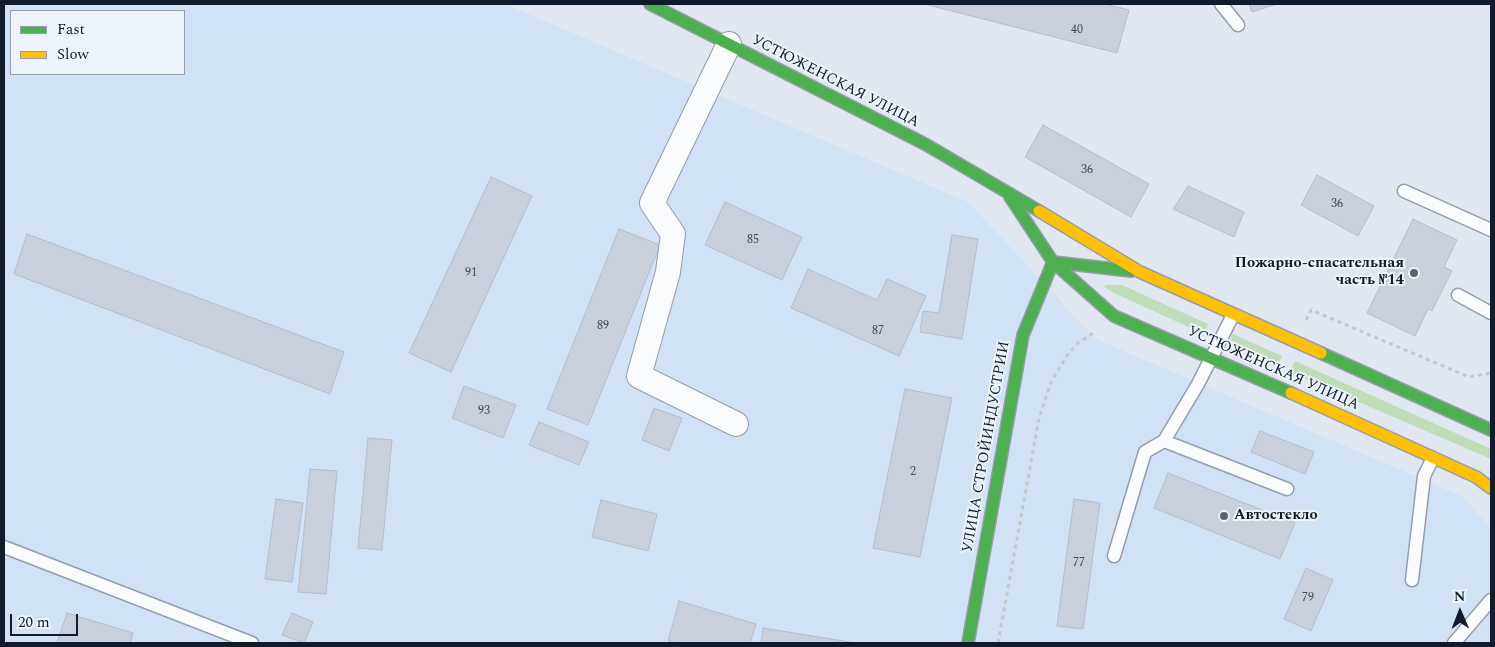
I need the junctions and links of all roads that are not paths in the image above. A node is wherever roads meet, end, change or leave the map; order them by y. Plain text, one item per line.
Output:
1 (650, 4) edge
2 (1221, 4) edge
3 (1238, 25) dead end
4 (729, 44) junction
5 (1005, 190) junction
6 (1404, 191) dead end
7 (1491, 230) edge
8 (1054, 262) junction
9 (1140, 272) junction
10 (1458, 295) dead end
11 (1491, 313) edge
12 (1233, 315) junction
13 (1212, 357) junction
14 (736, 424) dead end
15 (1491, 430) edge
16 (1164, 441) junction
17 (1433, 458) junction
18 (1491, 488) edge
19 (1287, 489) dead end
20 (4, 547) edge
21 (1114, 556) dead end
22 (1412, 580) dead end
23 (1491, 600) edge
24 (252, 643) edge
25 (968, 643) edge
26 (1454, 643) edge

1 - 4 main road, УСТЮЖЕНСКАЯ УЛИЦА
2 - 3 lane
4 - 5 main road, УСТЮЖЕНСКАЯ УЛИЦА
4 - 14 street
5 - 8 main road, УСТЮЖЕНСКАЯ УЛИЦА
5 - 9 main road, УСТЮЖЕНСКАЯ УЛИЦА
6 - 7 lane
8 - 9 main road, УСТЮЖЕНСКАЯ УЛИЦА
8 - 13 main road, УСТЮЖЕНСКАЯ УЛИЦА
8 - 25 main road, УЛИЦА СТРОЙИНДУСТРИИ
9 - 12 main road, УСТЮЖЕНСКАЯ УЛИЦА
10 - 11 lane
12 - 13 lane
12 - 15 main road, УСТЮЖЕНСКАЯ УЛИЦА
13 - 16 lane
13 - 17 main road, УСТЮЖЕНСКАЯ УЛИЦА
16 - 19 lane
16 - 21 lane
17 - 18 main road, УСТЮЖЕНСКАЯ УЛИЦА
17 - 22 lane
20 - 24 lane
23 - 26 lane

